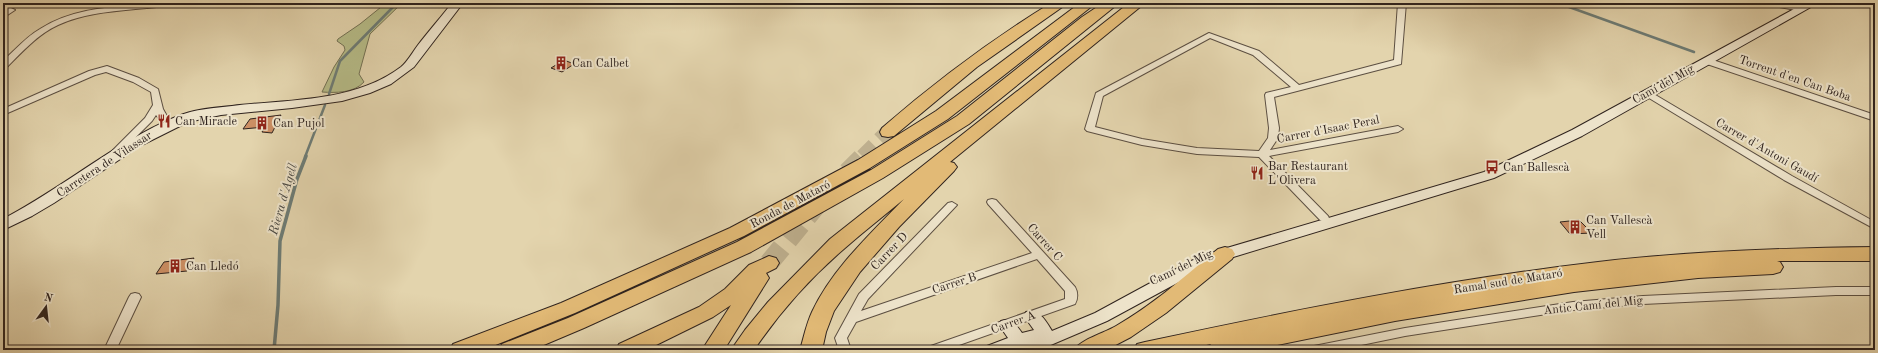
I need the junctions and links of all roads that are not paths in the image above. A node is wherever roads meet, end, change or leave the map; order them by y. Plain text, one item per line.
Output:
1 (171, 3) edge
2 (458, 3) edge
3 (1061, 3) edge
4 (1089, 3) edge
5 (1112, 3) edge
6 (1138, 3) edge
7 (1402, 3) edge
8 (1772, 3) edge
9 (1805, 5) edge
10 (11, 10) dead end
11 (3, 16) edge
12 (1707, 61) junction
13 (3, 66) edge
14 (1298, 88) junction
15 (1646, 93) junction
16 (157, 105) junction
17 (248, 107) junction
18 (3, 112) edge
19 (214, 115) junction
20 (995, 118) junction
21 (1875, 118) edge
22 (166, 122) junction
23 (143, 125) junction
24 (1398, 128) dead end
25 (888, 132) tunnel mouth
26 (1262, 154) junction
27 (113, 159) junction
28 (1512, 163) junction
29 (1412, 199) junction
30 (992, 202) dead end
31 (952, 205) dead end
32 (1324, 218) junction
33 (3, 225) edge
34 (1875, 226) edge
35 (1285, 232) junction
36 (1225, 254) junction
37 (1875, 254) edge
38 (1038, 255) junction
39 (1875, 266) edge
40 (1875, 291) edge
41 (135, 297) dead end
42 (1070, 301) joint
43 (860, 303) junction
44 (1114, 310) junction
45 (870, 311) junction
46 (1032, 316) junction
47 (851, 319) junction
48 (1007, 325) junction
49 (1044, 332) junction
50 (1016, 347) edge
51 (110, 350) edge
52 (461, 350) edge
53 (510, 350) edge
54 (627, 350) edge
55 (713, 350) edge
56 (742, 350) edge
57 (812, 350) edge
58 (845, 350) edge
59 (932, 350) edge
60 (993, 350) edge
61 (1084, 350) edge
62 (1145, 350) edge
63 (1217, 350) edge
64 (1314, 350) edge

1 - 13 street
2 - 17 street, Carretera de Vilassar
3 - 25 highway
4 - 52 highway, Ronda de Mataró
5 - 53 highway, Ronda de Mataró
6 - 20 highway
7 - 14 street
8 - 9 street
9 - 12 street, Camí del Mig
10 - 11 street
12 - 15 street, Camí del Mig
12 - 21 street, Torrent d'en Can Boba
14 - 26 street
14 - 26 street, Carrer d'Isaac Peral
15 - 28 street, Camí del Mig
15 - 34 street, Carrer d'Antoni Gaudí
16 - 18 street
16 - 22 street
16 - 23 street
17 - 19 street
17 - 22 street, Carretera de Vilassar
19 - 22 street
19 - 27 street
20 - 56 highway
20 - 57 highway
22 - 23 street
22 - 27 street
23 - 27 street
24 - 26 street, Carrer d'Isaac Peral
26 - 32 street
27 - 33 street, Carretera de Vilassar
28 - 29 street, Camí del Mig
28 - 32 street, Camí del Mig
29 - 32 street, Camí del Mig
29 - 35 street, Camí del Mig
30 - 38 street, Carrer C
31 - 43 street, Carrer D
32 - 35 street, Camí del Mig
35 - 36 street, Camí del Mig
35 - 49 street, Camí del Mig
36 - 44 street, Camí del Mig
36 - 61 highway
37 - 62 highway, Ramal sud de Mataró
38 - 42 street, Carrer C
38 - 45 street, Carrer B
39 - 63 highway
40 - 64 street, Antic Camí del Mig
41 - 51 street
42 - 46 street, Carrer A
43 - 45 street
43 - 47 street, Carrer D
44 - 49 street, Camí del Mig
44 - 50 street, Camí del Mig
45 - 47 street, Carrer B
46 - 48 street, Carrer A
46 - 49 street
47 - 58 street
48 - 50 street
48 - 59 street, Carrer A
49 - 50 street, Camí del Mig
50 - 60 street, Camí del Mig
54 - 55 highway

